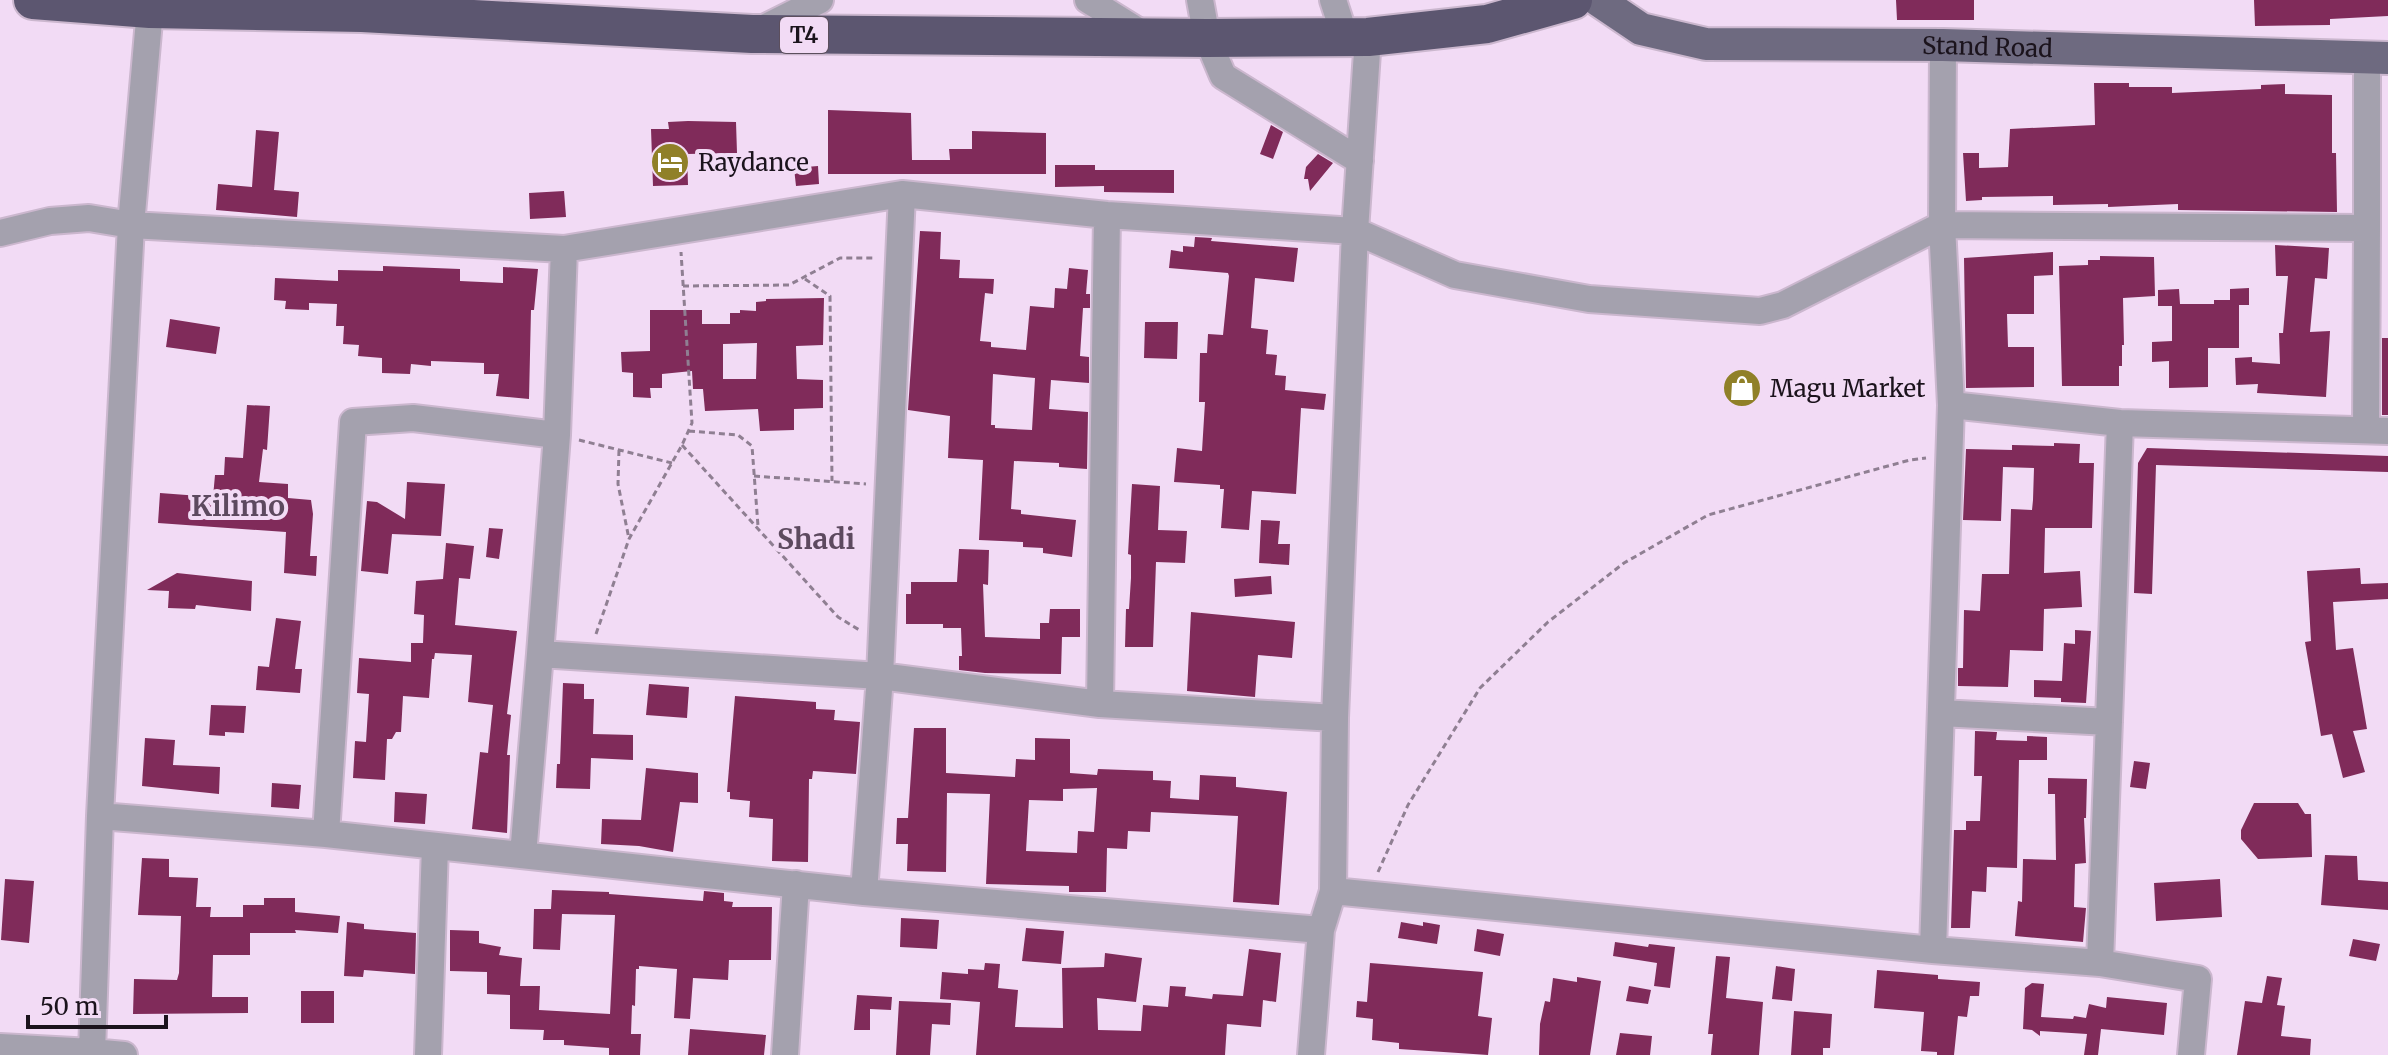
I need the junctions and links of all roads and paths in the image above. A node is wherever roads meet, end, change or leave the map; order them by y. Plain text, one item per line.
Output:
1 (33, 0) edge
2 (820, 0) edge
3 (1088, 0) edge
4 (1200, 0) edge
5 (1333, 0) edge
6 (1573, 0) edge
7 (1598, 0) edge
8 (357, 7) edge
9 (150, 9) junction
10 (752, 34) junction
11 (1356, 37) junction
12 (1149, 38) junction
13 (1207, 38) junction
14 (1943, 45) junction
15 (2377, 58) edge
16 (1360, 161) junction
17 (902, 194) junction
18 (1107, 215) junction
19 (131, 225) junction
20 (1942, 225) junction
21 (2367, 228) junction
22 (680, 230) junction
23 (1355, 231) junction
24 (0, 233) edge
25 (564, 249) junction
26 (899, 258) junction
27 (805, 279) junction
28 (683, 286) junction
29 (2377, 332) edge
30 (1951, 405) junction
31 (2120, 423) junction
32 (689, 431) junction
33 (2377, 431) edge
34 (557, 435) junction
35 (682, 445) junction
36 (619, 450) junction
37 (1951, 456) junction
38 (672, 463) junction
39 (754, 476) junction
40 (832, 481) junction
41 (889, 486) junction
42 (758, 528) junction
43 (629, 539) junction
44 (882, 644) junction
45 (540, 654) junction
46 (588, 657) junction
47 (880, 676) junction
48 (1100, 704) junction
49 (1941, 713) junction
50 (1335, 718) junction
51 (2109, 722) junction
52 (100, 816) junction
53 (326, 834) junction
54 (435, 846) junction
55 (523, 855) junction
56 (796, 884) junction
57 (1333, 891) junction
58 (864, 892) junction
59 (1369, 894) junction
60 (1321, 930) junction
61 (1933, 950) junction
62 (2100, 963) junction
63 (0, 1047) edge
64 (92, 1052) junction
65 (124, 1055) edge
66 (428, 1055) edge
67 (785, 1055) edge
68 (1311, 1055) edge
69 (2191, 1055) edge

1 - 9 highway, T4
2 - 10 street
3 - 12 street
4 - 13 street
5 - 11 street
6 - 11 highway, T4
7 - 14 main road, Stand Road
8 - 9 highway, T4
8 - 10 highway, T4
9 - 19 street
10 - 12 highway, T4
11 - 13 highway, T4
11 - 16 street
12 - 13 highway, T4
13 - 16 street
14 - 15 main road, Stand Road
14 - 20 street
15 - 21 street
16 - 23 street
17 - 18 street
17 - 22 street
17 - 26 street
18 - 23 street
18 - 48 street
19 - 24 street
19 - 25 street
19 - 52 street
20 - 21 street
20 - 23 street
20 - 30 street
21 - 29 street
22 - 25 street
22 - 28 path
23 - 50 street
25 - 34 street
26 - 27 path
26 - 41 street
27 - 28 path
27 - 40 path
28 - 32 path
29 - 33 street
30 - 31 street
30 - 37 street
31 - 33 street
31 - 51 street
32 - 35 path
32 - 39 path
34 - 36 path
34 - 45 street
34 - 53 street
35 - 38 path
35 - 42 path
36 - 38 path
36 - 43 path
37 - 49 street
37 - 59 path
38 - 43 path
39 - 40 path
39 - 42 path
40 - 41 path
41 - 44 street
42 - 44 path
43 - 46 path
44 - 47 street
45 - 46 street
45 - 55 street
46 - 47 street
47 - 48 street
47 - 58 street
48 - 50 street
49 - 51 street
49 - 61 street
50 - 57 street
51 - 62 street
52 - 53 street
52 - 64 street
53 - 54 street
54 - 55 street
54 - 66 street
55 - 56 street
56 - 58 street
56 - 67 street
57 - 59 street
57 - 60 street
58 - 60 street
59 - 61 street
60 - 68 street
61 - 62 street
62 - 69 street
63 - 64 street
64 - 65 street

